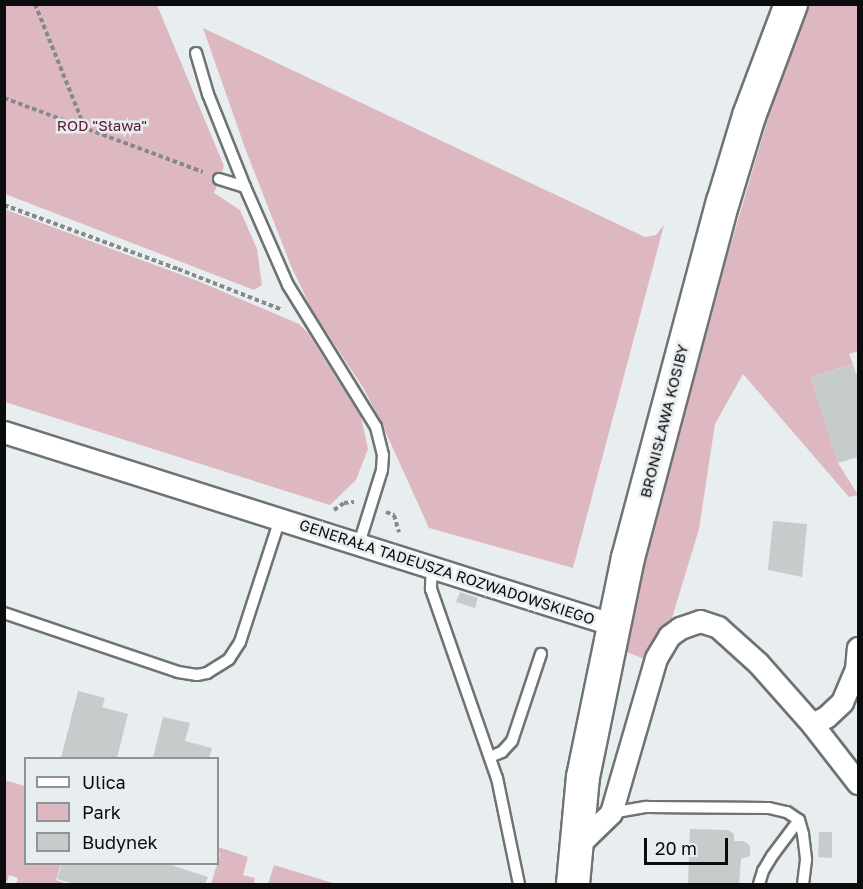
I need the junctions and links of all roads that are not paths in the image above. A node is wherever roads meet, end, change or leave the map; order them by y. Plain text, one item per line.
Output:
1 (791, 4) edge
2 (196, 53) dead end
3 (219, 179) road end
4 (245, 187) junction
5 (4, 432) edge
6 (280, 519) junction
7 (359, 544) junction
8 (432, 567) junction
9 (4, 614) edge
10 (614, 625) junction
11 (858, 648) edge
12 (541, 654) dead end
13 (812, 724) junction
14 (490, 757) junction
15 (858, 783) edge
16 (611, 813) junction
17 (799, 820) junction
18 (577, 846) junction
19 (519, 885) edge
20 (573, 885) edge
21 (759, 885) edge
22 (803, 885) edge

1 - 10 street, BRONISŁAWA KOSIBY
2 - 4 lane
3 - 4 lane
4 - 7 lane
5 - 6 street, GENERAŁA TADEUSZA ROZWADOWSKIEGO
6 - 7 street, GENERAŁA TADEUSZA ROZWADOWSKIEGO
6 - 9 lane, GENERAŁA TADEUSZA ROZWADOWSKIEGO
7 - 8 street, GENERAŁA TADEUSZA ROZWADOWSKIEGO
8 - 10 street, GENERAŁA TADEUSZA ROZWADOWSKIEGO
8 - 14 lane
10 - 18 street, BRONISŁAWA KOSIBY
11 - 13 street
12 - 14 lane
13 - 15 street
13 - 16 street
14 - 19 lane
16 - 17 lane
16 - 18 street
17 - 21 lane
17 - 22 lane
18 - 20 street, BRONISŁAWA KOSIBY

